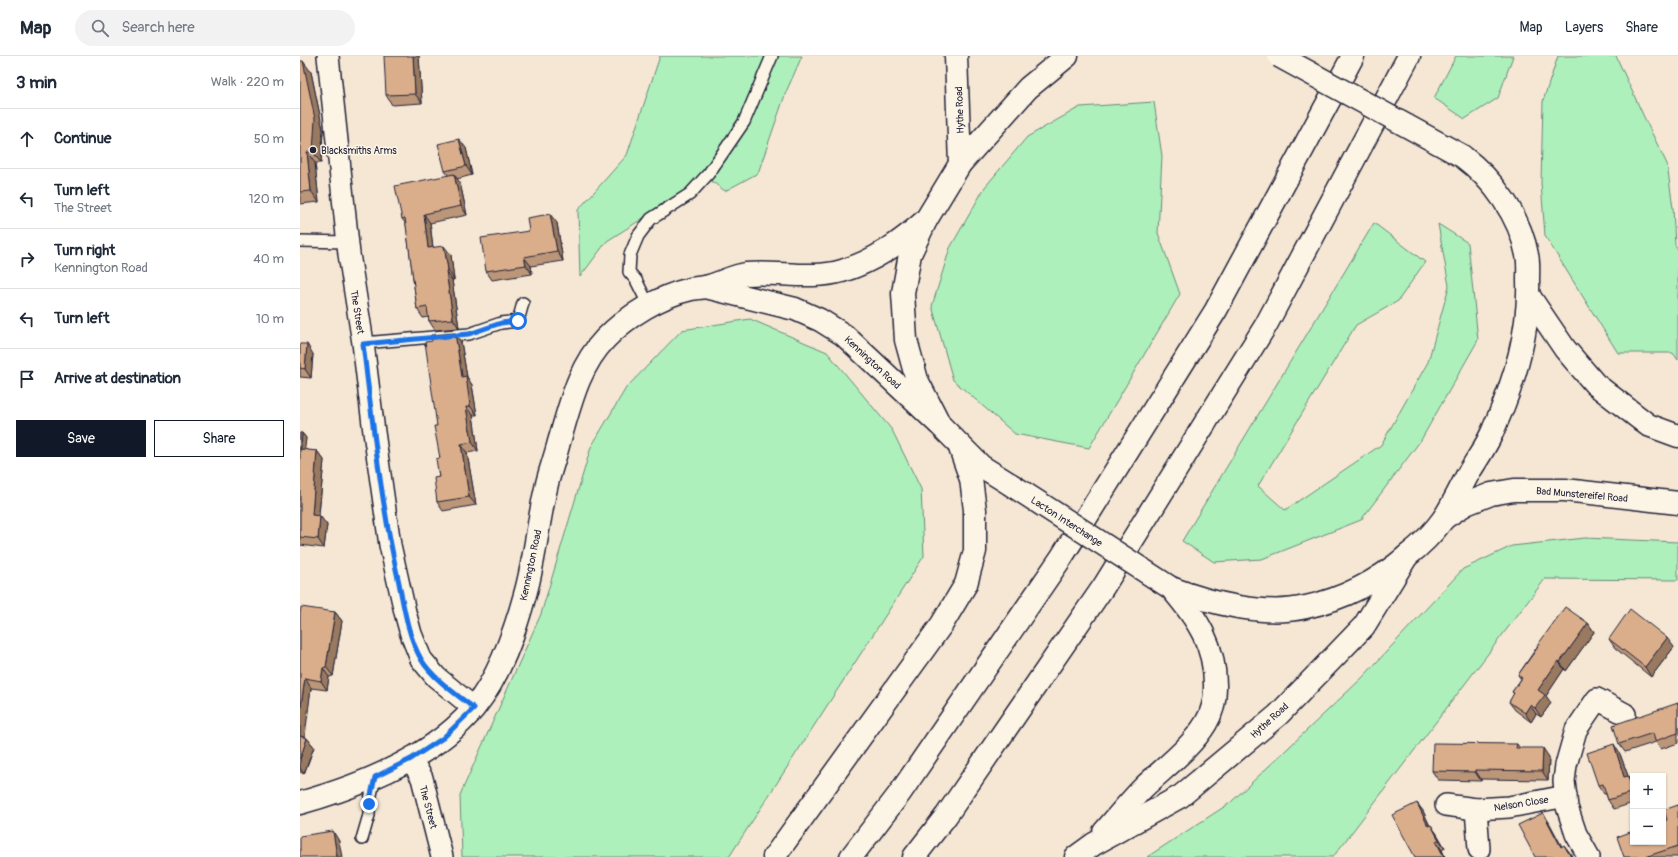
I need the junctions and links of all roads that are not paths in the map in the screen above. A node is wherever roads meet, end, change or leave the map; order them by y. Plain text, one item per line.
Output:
1 (328, 56) edge
2 (772, 56) edge
3 (956, 56) edge
4 (1066, 56) edge
5 (1279, 56) edge
6 (1353, 56) edge
7 (1409, 56) edge
8 (960, 164) junction
9 (926, 220) junction
10 (300, 241) edge
11 (347, 242) junction
12 (706, 287) junction
13 (1529, 296) junction
14 (523, 303) dead end
15 (649, 306) junction
16 (363, 344) junction
17 (940, 425) junction
18 (1678, 436) edge
19 (959, 445) junction
20 (1678, 503) edge
21 (1443, 518) junction
22 (1407, 556) junction
23 (1171, 588) junction
24 (474, 708) junction
25 (1625, 714) dead end
26 (411, 759) junction
27 (375, 777) junction
28 (1566, 796) junction
29 (300, 803) edge
30 (1446, 805) dead end
31 (1476, 809) junction
32 (362, 839) dead end
33 (1094, 844) junction
34 (1479, 849) dead end
35 (442, 857) edge
36 (774, 857) edge
37 (851, 857) edge
38 (914, 857) edge
39 (1076, 857) edge
40 (1589, 857) edge

1 - 11 street, The Street
2 - 15 lane
3 - 8 main road, Hythe Road
4 - 8 main road
5 - 13 main road, bridge
6 - 37 main road
7 - 38 main road
8 - 9 main road
9 - 12 main road, Kennington Road
9 - 17 main road, Lacton Interchange
10 - 11 lane
11 - 16 street, The Street
12 - 15 main road, Kennington Road
12 - 17 main road, Kennington Road
13 - 18 main road
13 - 21 main road
14 - 16 lane
15 - 24 main road, Kennington Road
16 - 24 street, The Street
17 - 19 main road, Lacton Interchange
19 - 23 main road, Lacton Interchange, bridge
19 - 36 main road
20 - 21 main road, Bad Munstereifel Road
21 - 22 main road
22 - 23 main road, Lacton Interchange
22 - 33 main road, Hythe Road
23 - 33 main road, Hythe Road
24 - 26 main road, Kennington Road
25 - 28 street
26 - 27 main road, Kennington Road
26 - 35 street, The Street
27 - 29 main road, Kennington Road
27 - 32 lane
28 - 31 street, Nelson Close
28 - 40 street
30 - 31 street, Nelson Close
31 - 34 street
33 - 39 main road, Hythe Road

